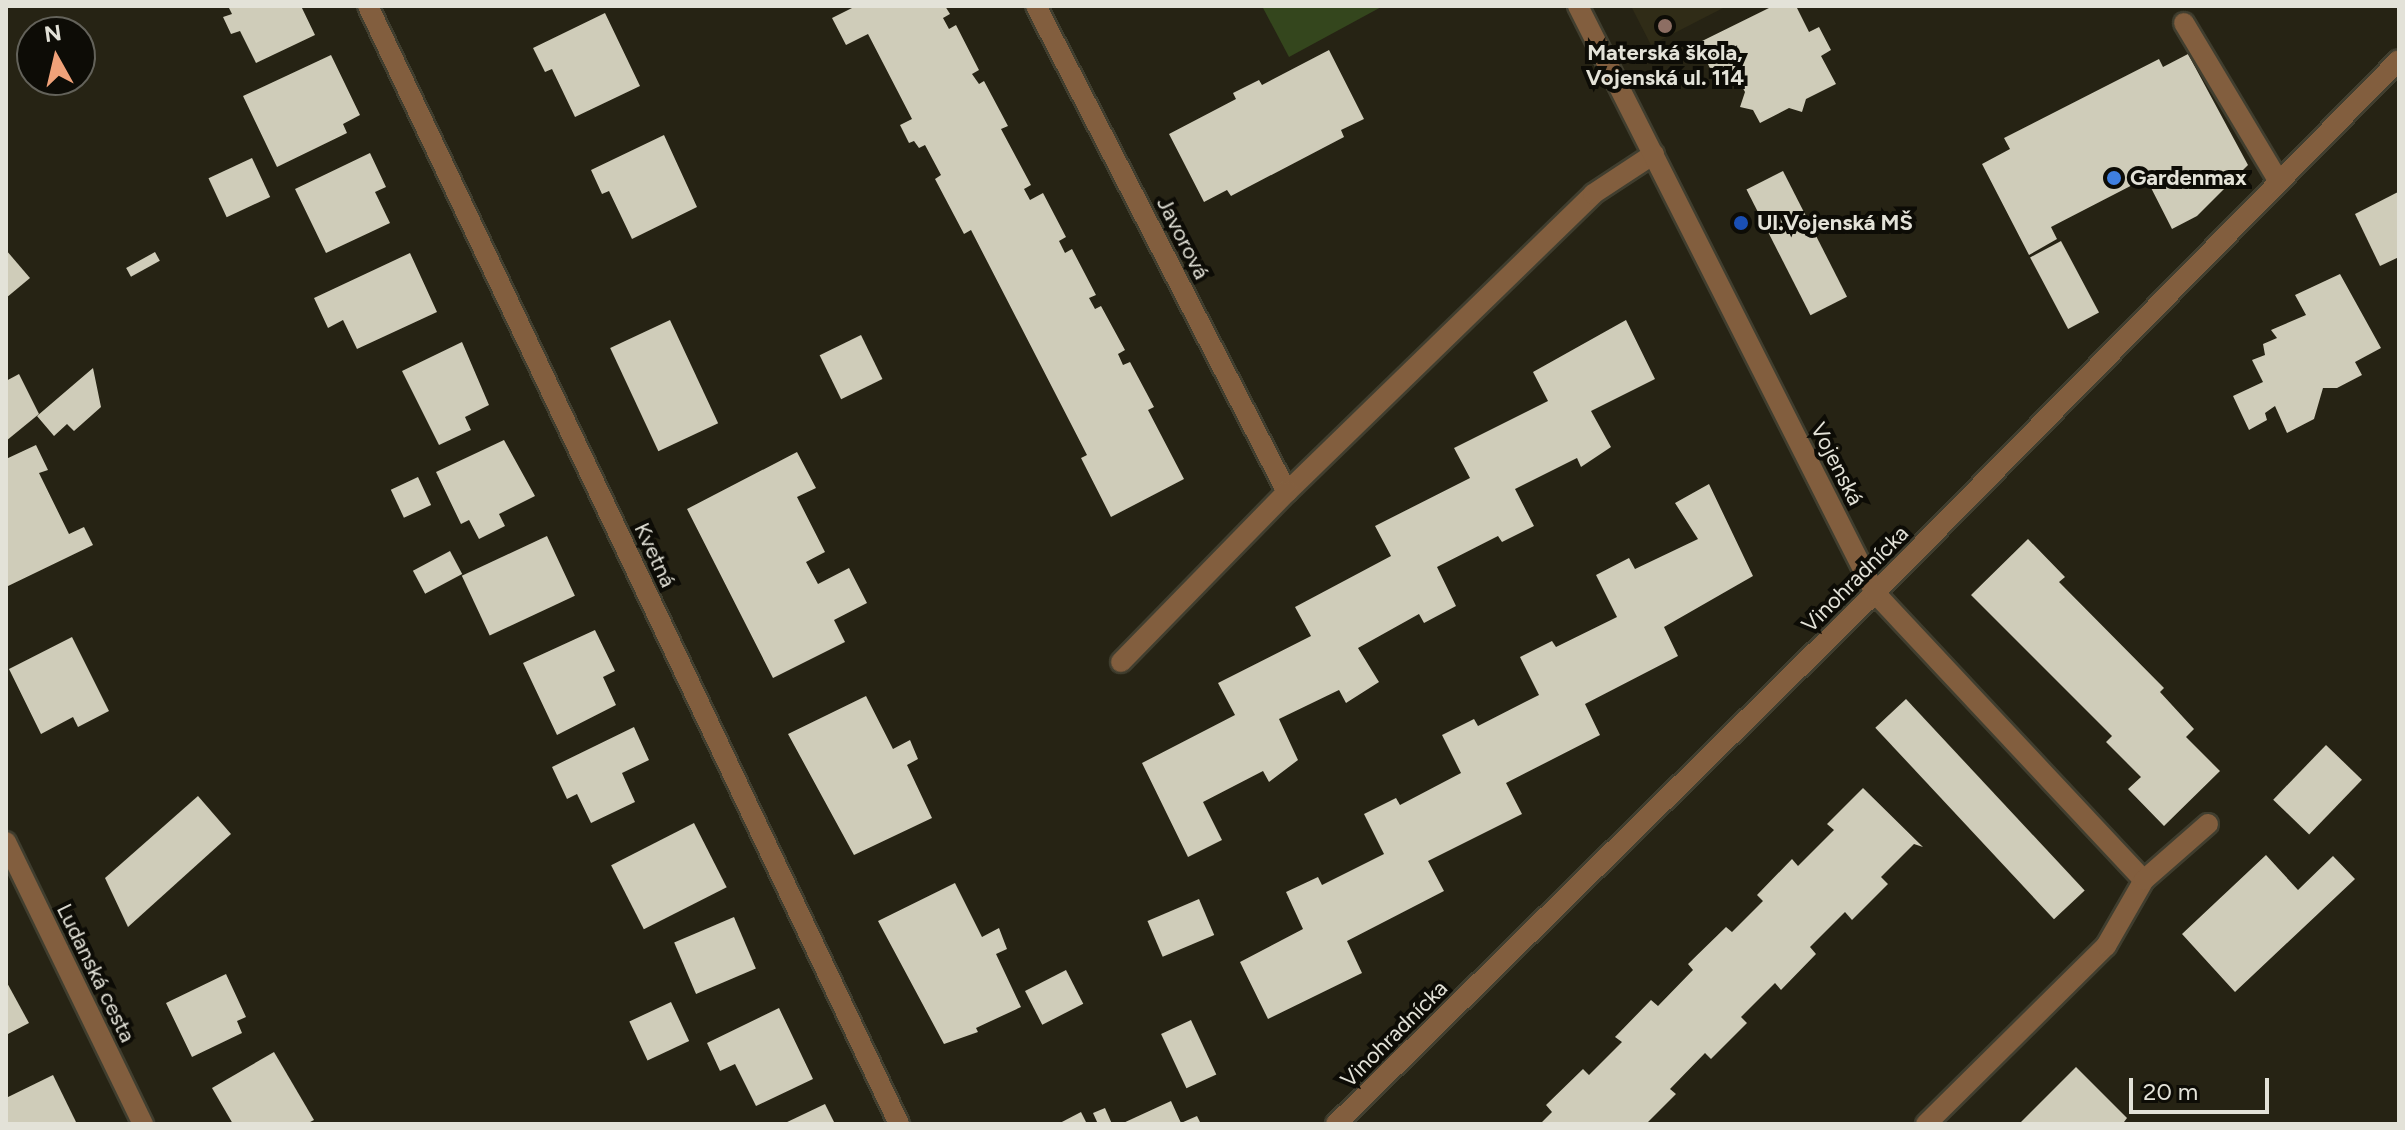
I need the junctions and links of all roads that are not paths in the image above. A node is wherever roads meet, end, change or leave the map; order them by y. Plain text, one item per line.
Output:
1 (368, 6) edge
2 (1036, 6) edge
3 (1578, 6) edge
4 (2184, 23) dead end
5 (2399, 60) edge
6 (1654, 154) junction
7 (2279, 182) junction
8 (1287, 492) junction
9 (1875, 593) junction
10 (1121, 662) dead end
11 (2208, 824) dead end
12 (6, 842) edge
13 (2144, 880) junction
14 (143, 1124) edge
15 (899, 1124) edge
16 (1336, 1124) edge
17 (1926, 1124) edge

1 - 15 street, Kvetná
2 - 8 street, Javorová
3 - 6 street, Vojenská
4 - 7 street
5 - 7 street, Vinohradnícka
6 - 8 street
6 - 9 street, Vojenská
7 - 9 street, Vinohradnícka
8 - 10 street
9 - 13 street, Vojenská
9 - 16 street, Vinohradnícka
11 - 13 street
12 - 14 street, Ludanská cesta
13 - 17 street

